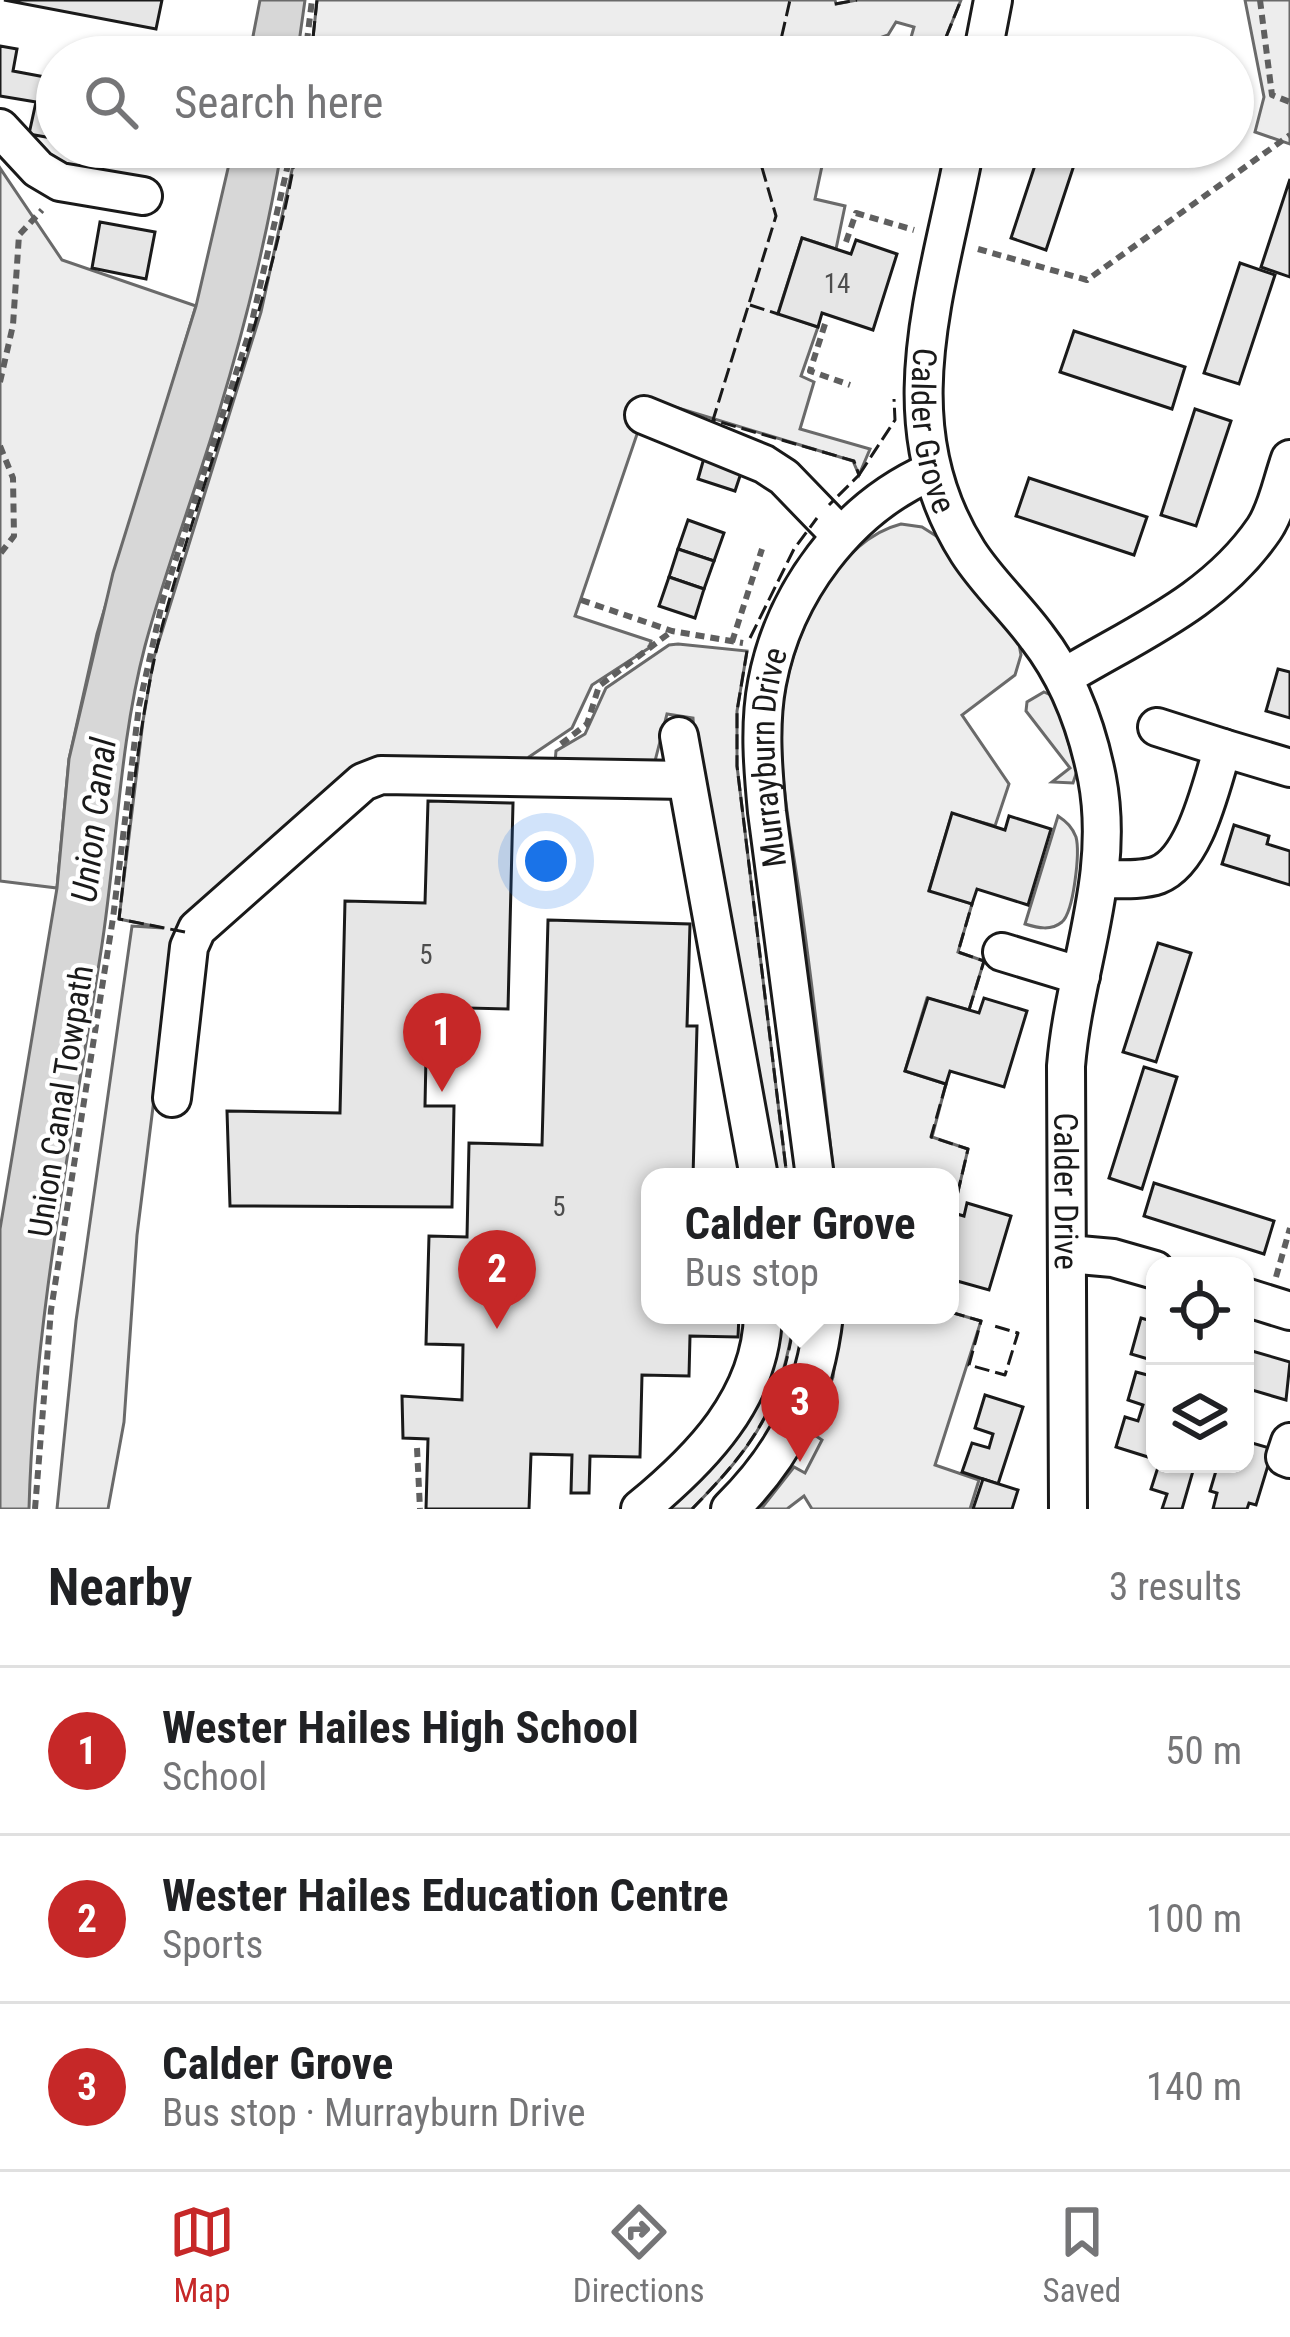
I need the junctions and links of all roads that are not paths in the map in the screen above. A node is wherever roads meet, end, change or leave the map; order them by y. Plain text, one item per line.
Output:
1 (993, 0) edge
2 (986, 36) edge
3 (0, 128) edge
4 (36, 167) edge
5 (37, 168) edge
6 (961, 168) edge
7 (143, 196) dead end
8 (644, 415) dead end
9 (1290, 459) edge
10 (930, 472) junction
11 (841, 536) junction
12 (1064, 677) junction
13 (1156, 727) dead end
14 (679, 736) dead end
15 (1223, 748) junction
16 (1290, 768) edge
17 (686, 780) junction
18 (1100, 879) junction
19 (1001, 952) dead end
20 (1081, 976) junction
21 (172, 1098) dead end
22 (757, 1168) edge
23 (814, 1168) edge
24 (1068, 1254) junction
25 (1146, 1267) edge
26 (762, 1324) edge
27 (823, 1324) edge
28 (1290, 1442) edge
29 (1290, 1459) edge
30 (640, 1509) edge
31 (730, 1509) edge
32 (1068, 1509) edge

1 - 2 street
3 - 4 street
5 - 7 street
6 - 10 street, Calder Grove
8 - 11 street
9 - 12 street
10 - 11 street, Murrayburn Drive
10 - 12 street, Calder Grove
11 - 23 street, Murrayburn Drive
12 - 18 street, Calder Drive
13 - 15 street
14 - 17 street
15 - 16 street
15 - 18 street
17 - 21 street
17 - 22 street
18 - 20 street, Calder Drive
19 - 20 street
20 - 24 street, Calder Drive
24 - 25 street
24 - 32 street, Calder Drive
26 - 30 street
27 - 31 street
28 - 29 street

